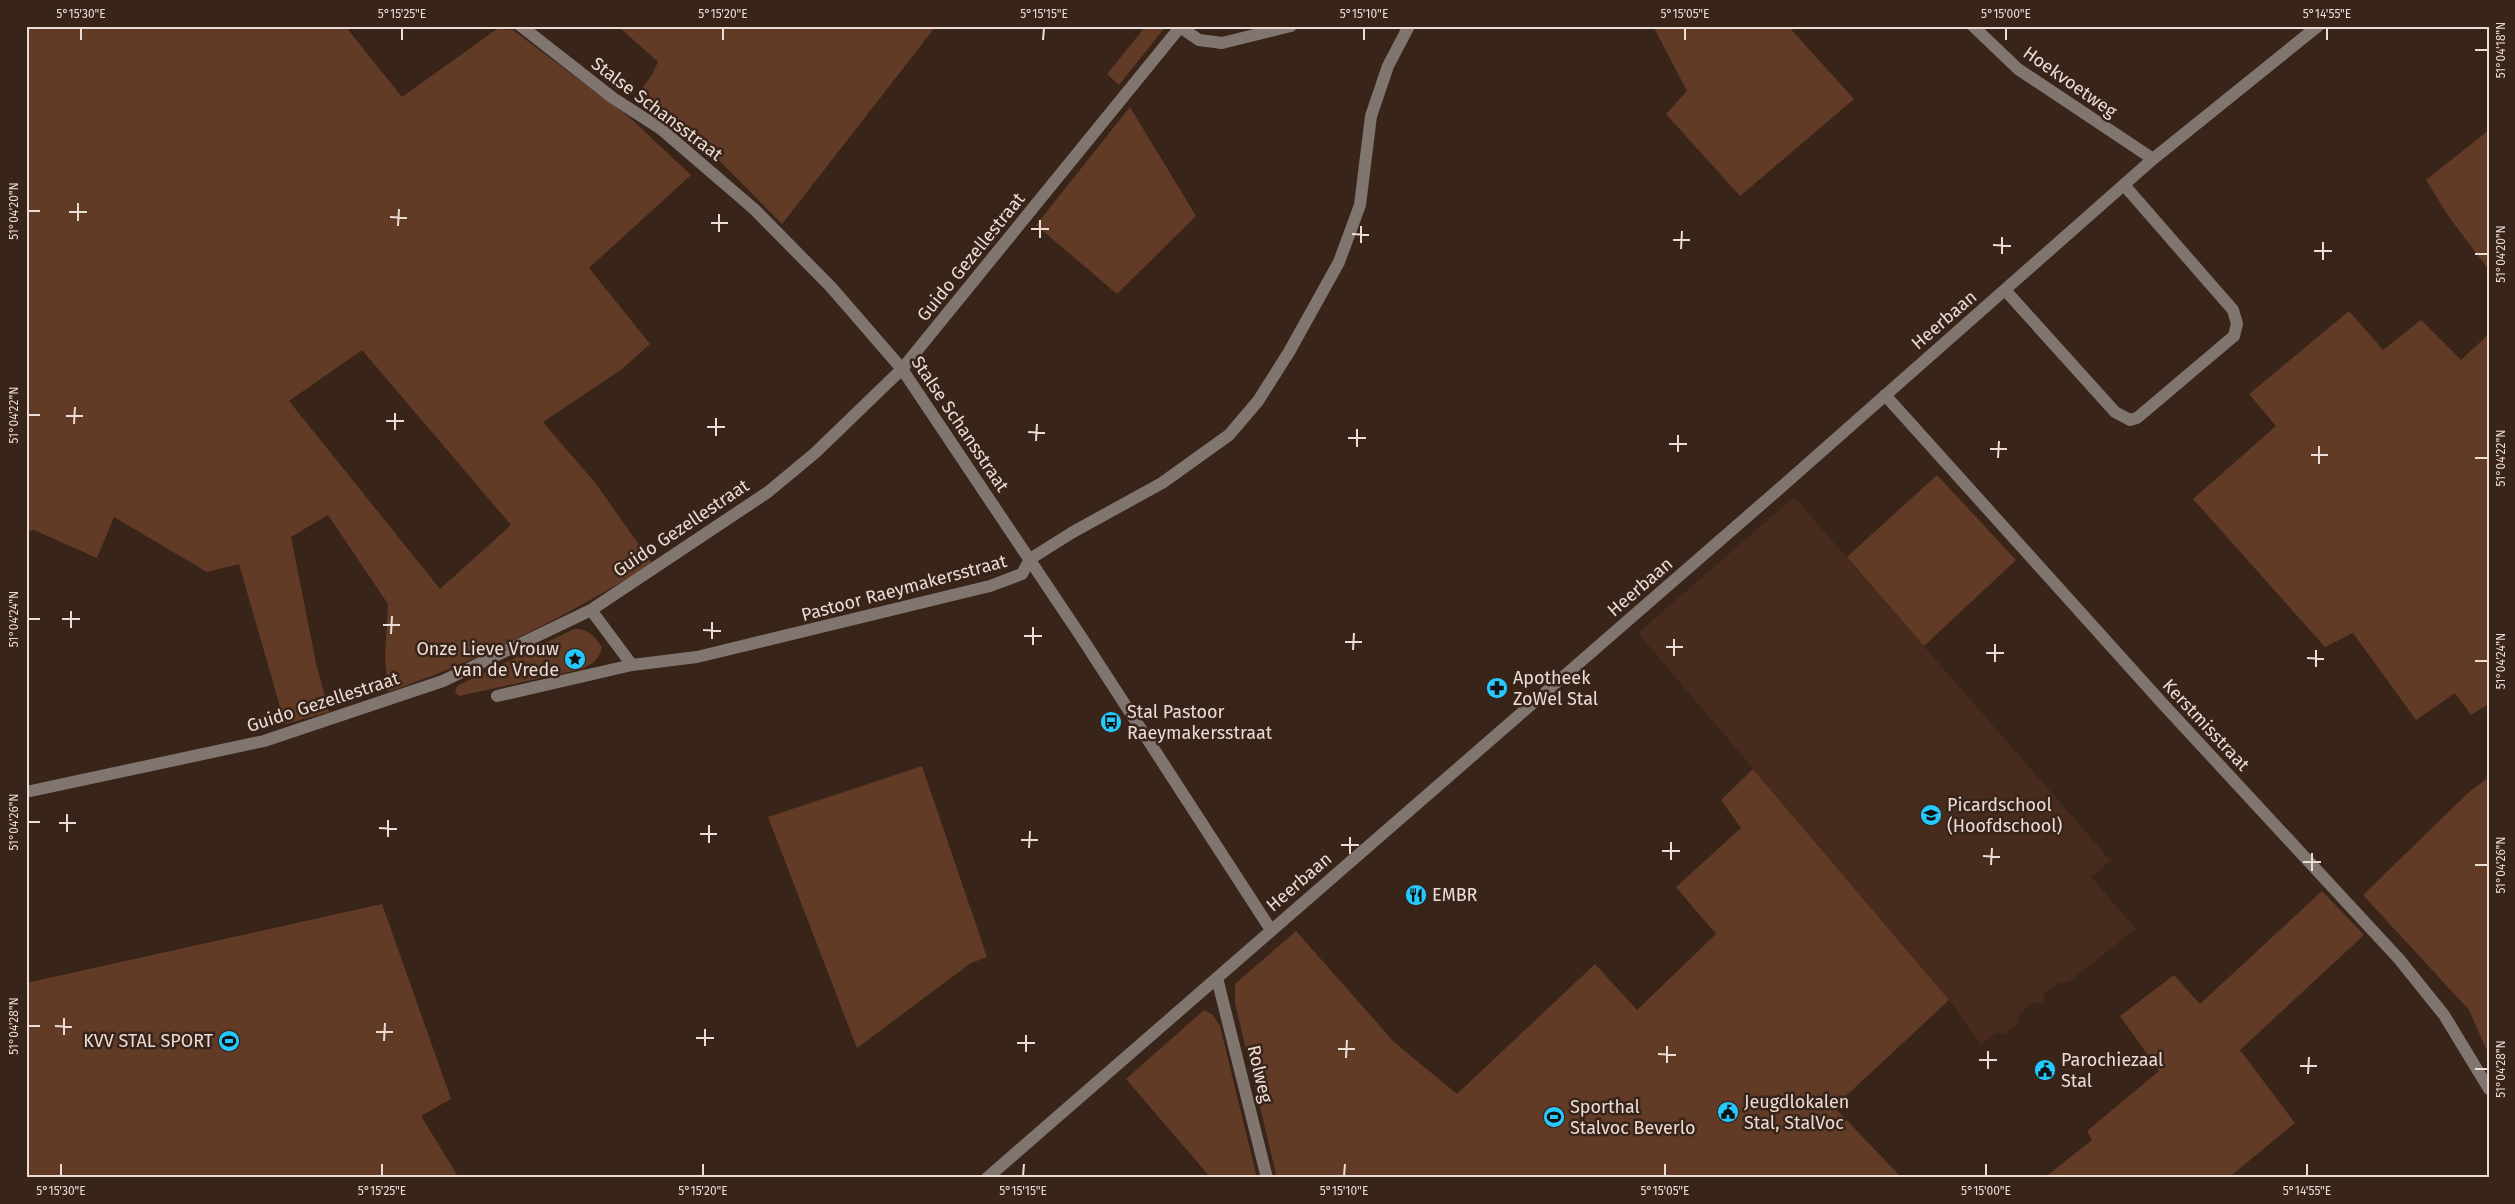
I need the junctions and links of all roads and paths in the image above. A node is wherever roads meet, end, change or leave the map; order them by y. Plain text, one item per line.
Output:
1 (520, 26) edge
2 (1181, 26) edge
3 (1291, 26) edge
4 (1409, 26) edge
5 (1973, 26) edge
6 (2318, 26) edge
7 (2153, 160) junction
8 (2124, 185) junction
9 (2005, 290) junction
10 (902, 369) junction
11 (1885, 395) junction
12 (1030, 559) junction
13 (591, 610) junction
14 (632, 664) junction
15 (497, 696) dead end
16 (26, 792) edge
17 (1271, 930) junction
18 (1216, 978) junction
19 (2489, 1089) edge
20 (987, 1178) edge
21 (1267, 1178) edge

1 - 10 street, Stalse Schansstraat
2 - 3 street
2 - 10 street, Guido Gezellestraat
4 - 12 street, Pastoor Raeymakersstraat
5 - 7 street, Hoekvoetweg
6 - 7 street, Heerbaan
7 - 8 street, Heerbaan
8 - 9 street, Heerbaan
8 - 9 street
9 - 11 street, Heerbaan
10 - 12 street, Stalse Schansstraat
10 - 13 street, Guido Gezellestraat
11 - 17 street, Heerbaan
11 - 19 street, Kerstmisstraat
12 - 14 street, Pastoor Raeymakersstraat
12 - 17 street, Stalse Schansstraat
13 - 14 street
13 - 16 street, Guido Gezellestraat
14 - 15 street, Pastoor Raeymakersstraat
17 - 18 street, Heerbaan
18 - 20 street, Heerbaan
18 - 21 street, Rolweg

